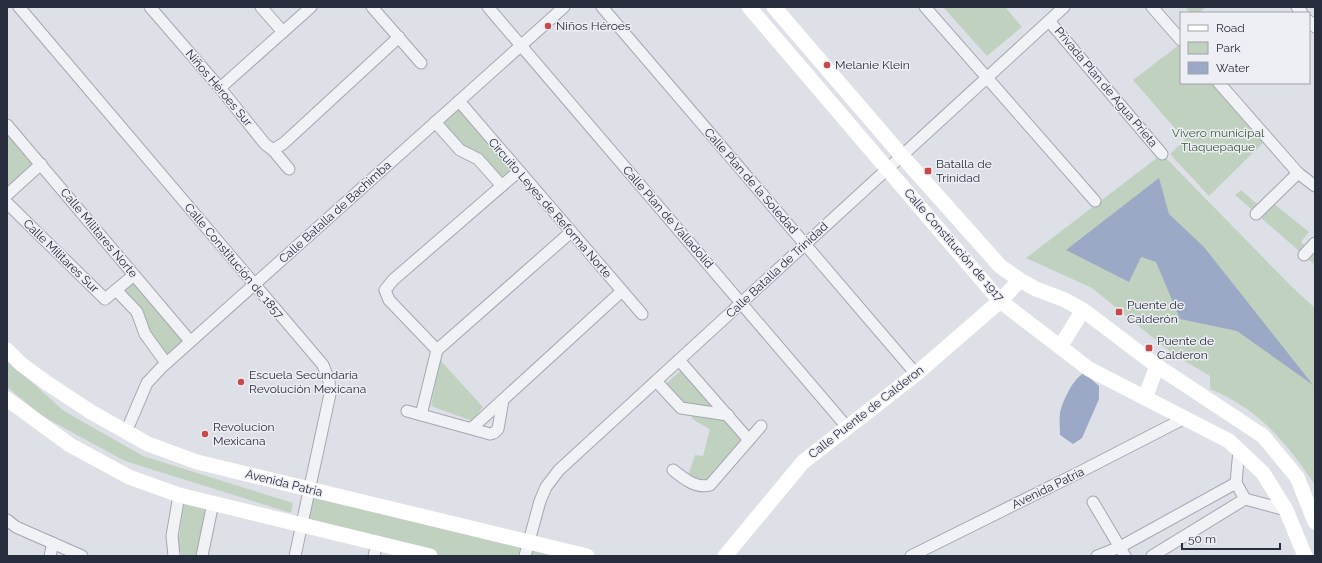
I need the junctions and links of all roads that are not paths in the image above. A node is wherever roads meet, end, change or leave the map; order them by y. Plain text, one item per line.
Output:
1 (19, 7) edge
2 (150, 7) edge
3 (261, 7) edge
4 (311, 7) edge
5 (372, 7) edge
6 (488, 7) edge
7 (564, 7) edge
8 (602, 7) edge
9 (750, 7) edge
10 (774, 7) edge
11 (925, 7) edge
12 (1064, 7) edge
13 (1152, 7) edge
14 (1049, 21) junction
15 (283, 32) junction
16 (399, 37) junction
17 (1180, 39) edge
18 (521, 45) junction
19 (421, 63) dead end
20 (987, 78) junction
21 (1220, 84) edge
22 (220, 88) junction
23 (459, 101) junction
24 (435, 122) junction
25 (7, 125) edge
26 (273, 150) junction
27 (1162, 154) dead end
28 (902, 156) junction
29 (41, 164) junction
30 (289, 169) dead end
31 (888, 169) junction
32 (519, 171) junction
33 (1298, 173) junction
34 (502, 186) junction
35 (1315, 186) edge
36 (7, 195) edge
37 (1095, 201) dead end
38 (7, 203) edge
39 (1256, 214) dead end
40 (571, 232) junction
41 (1315, 243) edge
42 (805, 244) junction
43 (1304, 255) dead end
44 (134, 275) junction
45 (1020, 280) junction
46 (254, 284) junction
47 (116, 290) junction
48 (622, 291) junction
49 (1000, 300) junction
50 (741, 303) junction
51 (1083, 310) junction
52 (642, 314) dead end
53 (190, 342) junction
54 (1060, 347) junction
55 (7, 350) edge
56 (437, 350) junction
57 (679, 360) junction
58 (166, 363) junction
59 (1157, 366) junction
60 (916, 374) junction
61 (656, 381) junction
62 (1145, 398) junction
63 (7, 399) edge
64 (503, 400) junction
65 (407, 411) dead end
66 (421, 415) junction
67 (728, 415) junction
68 (1185, 418) junction
69 (761, 426) dead end
70 (847, 427) junction
71 (472, 428) junction
72 (126, 432) junction
73 (749, 440) junction
74 (1239, 450) junction
75 (673, 470) dead end
76 (1236, 483) junction
77 (309, 490) junction
78 (179, 495) junction
79 (1245, 499) junction
80 (1093, 502) dead end
81 (213, 503) junction
82 (1286, 510) junction
83 (7, 520) edge
84 (1315, 522) edge
85 (302, 525) junction
86 (53, 543) junction
87 (527, 549) edge
88 (376, 550) edge
89 (1122, 551) edge
90 (407, 553) edge
91 (50, 556) edge
92 (82, 556) edge
93 (174, 556) edge
94 (202, 556) edge
95 (295, 556) edge
96 (430, 556) edge
97 (587, 556) edge
98 (725, 556) edge
99 (911, 556) edge
100 (1097, 556) edge
101 (1152, 556) edge
102 (1305, 556) edge

1 - 46 street, Calle Constitución de 1857
2 - 22 street, Niños Héroes Sur
3 - 15 street
4 - 15 street
5 - 16 street
6 - 18 street, Calle Plan de Valladolid
7 - 18 street, Calle Batalla de Bachimba
8 - 42 street, Calle Plan de la Soledad
9 - 31 street, Calle Constitución de 1917
10 - 28 street, Calle Constitución de 1917
11 - 20 street
12 - 14 street, Calle Batalla de Trinidad
13 - 17 street
14 - 20 street, Calle Batalla de Trinidad
14 - 27 street, Privada Plan de Agua Prieta
15 - 22 street
16 - 19 street
16 - 26 street
18 - 23 street, Calle Batalla de Bachimba
18 - 50 street, Calle Plan de Valladolid
20 - 28 street, Calle Batalla de Trinidad
20 - 37 street
21 - 33 street
22 - 26 street, Niños Héroes Sur
23 - 24 street, Calle Batalla de Bachimba
23 - 32 street, Circuito Leyes de Reforma Norte
24 - 34 street, Circuito Leyes de Reforma Norte
24 - 46 street, Calle Batalla de Bachimba
25 - 29 street, Calle Militares Norte
26 - 30 street, Niños Héroes Sur
28 - 31 street, Calle Batalla de Trinidad
28 - 45 street, Calle Constitución de 1917
29 - 36 street
29 - 44 street, Calle Militares Norte
31 - 42 street, Calle Batalla de Trinidad
31 - 49 street, Calle Constitución de 1917
32 - 34 street
32 - 40 street, Circuito Leyes de Reforma Norte
33 - 35 street
33 - 39 street
34 - 56 street
38 - 47 street, Calle Militares Sur
40 - 48 street, Circuito Leyes de Reforma Norte
40 - 56 street
41 - 43 street
42 - 50 street, Calle Batalla de Trinidad
42 - 60 street, Calle Plan de la Soledad
44 - 47 street, Calle Militares Sur
44 - 53 street, Calle Militares Norte
45 - 49 street, Calle Puente de Calderon
45 - 51 street, Calle Constitución de 1917
46 - 53 street, Calle Batalla de Bachimba
46 - 77 street, Calle Constitución de 1857
47 - 58 street, Calle Militares Sur
48 - 52 street, Circuito Leyes de Reforma Norte
48 - 64 street
49 - 54 street, Calle Constitución de 1917
49 - 60 street, Calle Puente de Calderon
50 - 57 street, Calle Batalla de Trinidad
50 - 70 street, Calle Plan de Valladolid
51 - 54 street
51 - 59 street, Calle Constitución de 1917
53 - 58 street, Calle Batalla de Bachimba
54 - 62 street, Calle Constitución de 1917
55 - 72 street, Avenida Patria
56 - 66 street
57 - 61 street, Calle Batalla de Trinidad
57 - 67 street
58 - 72 street, Calle Batalla de Bachimba
59 - 62 street
59 - 84 street, Calle Constitución de 1917
60 - 70 street, Calle Puente de Calderon
61 - 67 street
61 - 87 street, Calle Batalla de Trinidad
62 - 68 street, Calle Constitución de 1917
63 - 78 street
64 - 71 street
64 - 71 street
65 - 66 street
66 - 71 street
67 - 73 street
68 - 74 street, Calle Constitución de 1917
68 - 99 street, Avenida Patria
69 - 73 street
70 - 98 street, Calle Puente de Calderon
72 - 77 street, Avenida Patria
73 - 75 street
74 - 76 street
74 - 82 street, Calle Constitución de 1917
76 - 79 street
76 - 89 street
77 - 85 street, Calle Constitución de 1857
77 - 87 street, Avenida Patria
78 - 81 street
78 - 93 street
79 - 82 street
79 - 101 street
80 - 89 street
81 - 85 street
81 - 94 street
82 - 102 street, Calle Constitución de 1917
83 - 86 street
85 - 88 street
85 - 95 street, Calle Constitución de 1857
86 - 91 street
86 - 92 street
87 - 97 street, Avenida Patria
88 - 90 street
89 - 100 street
90 - 96 street

